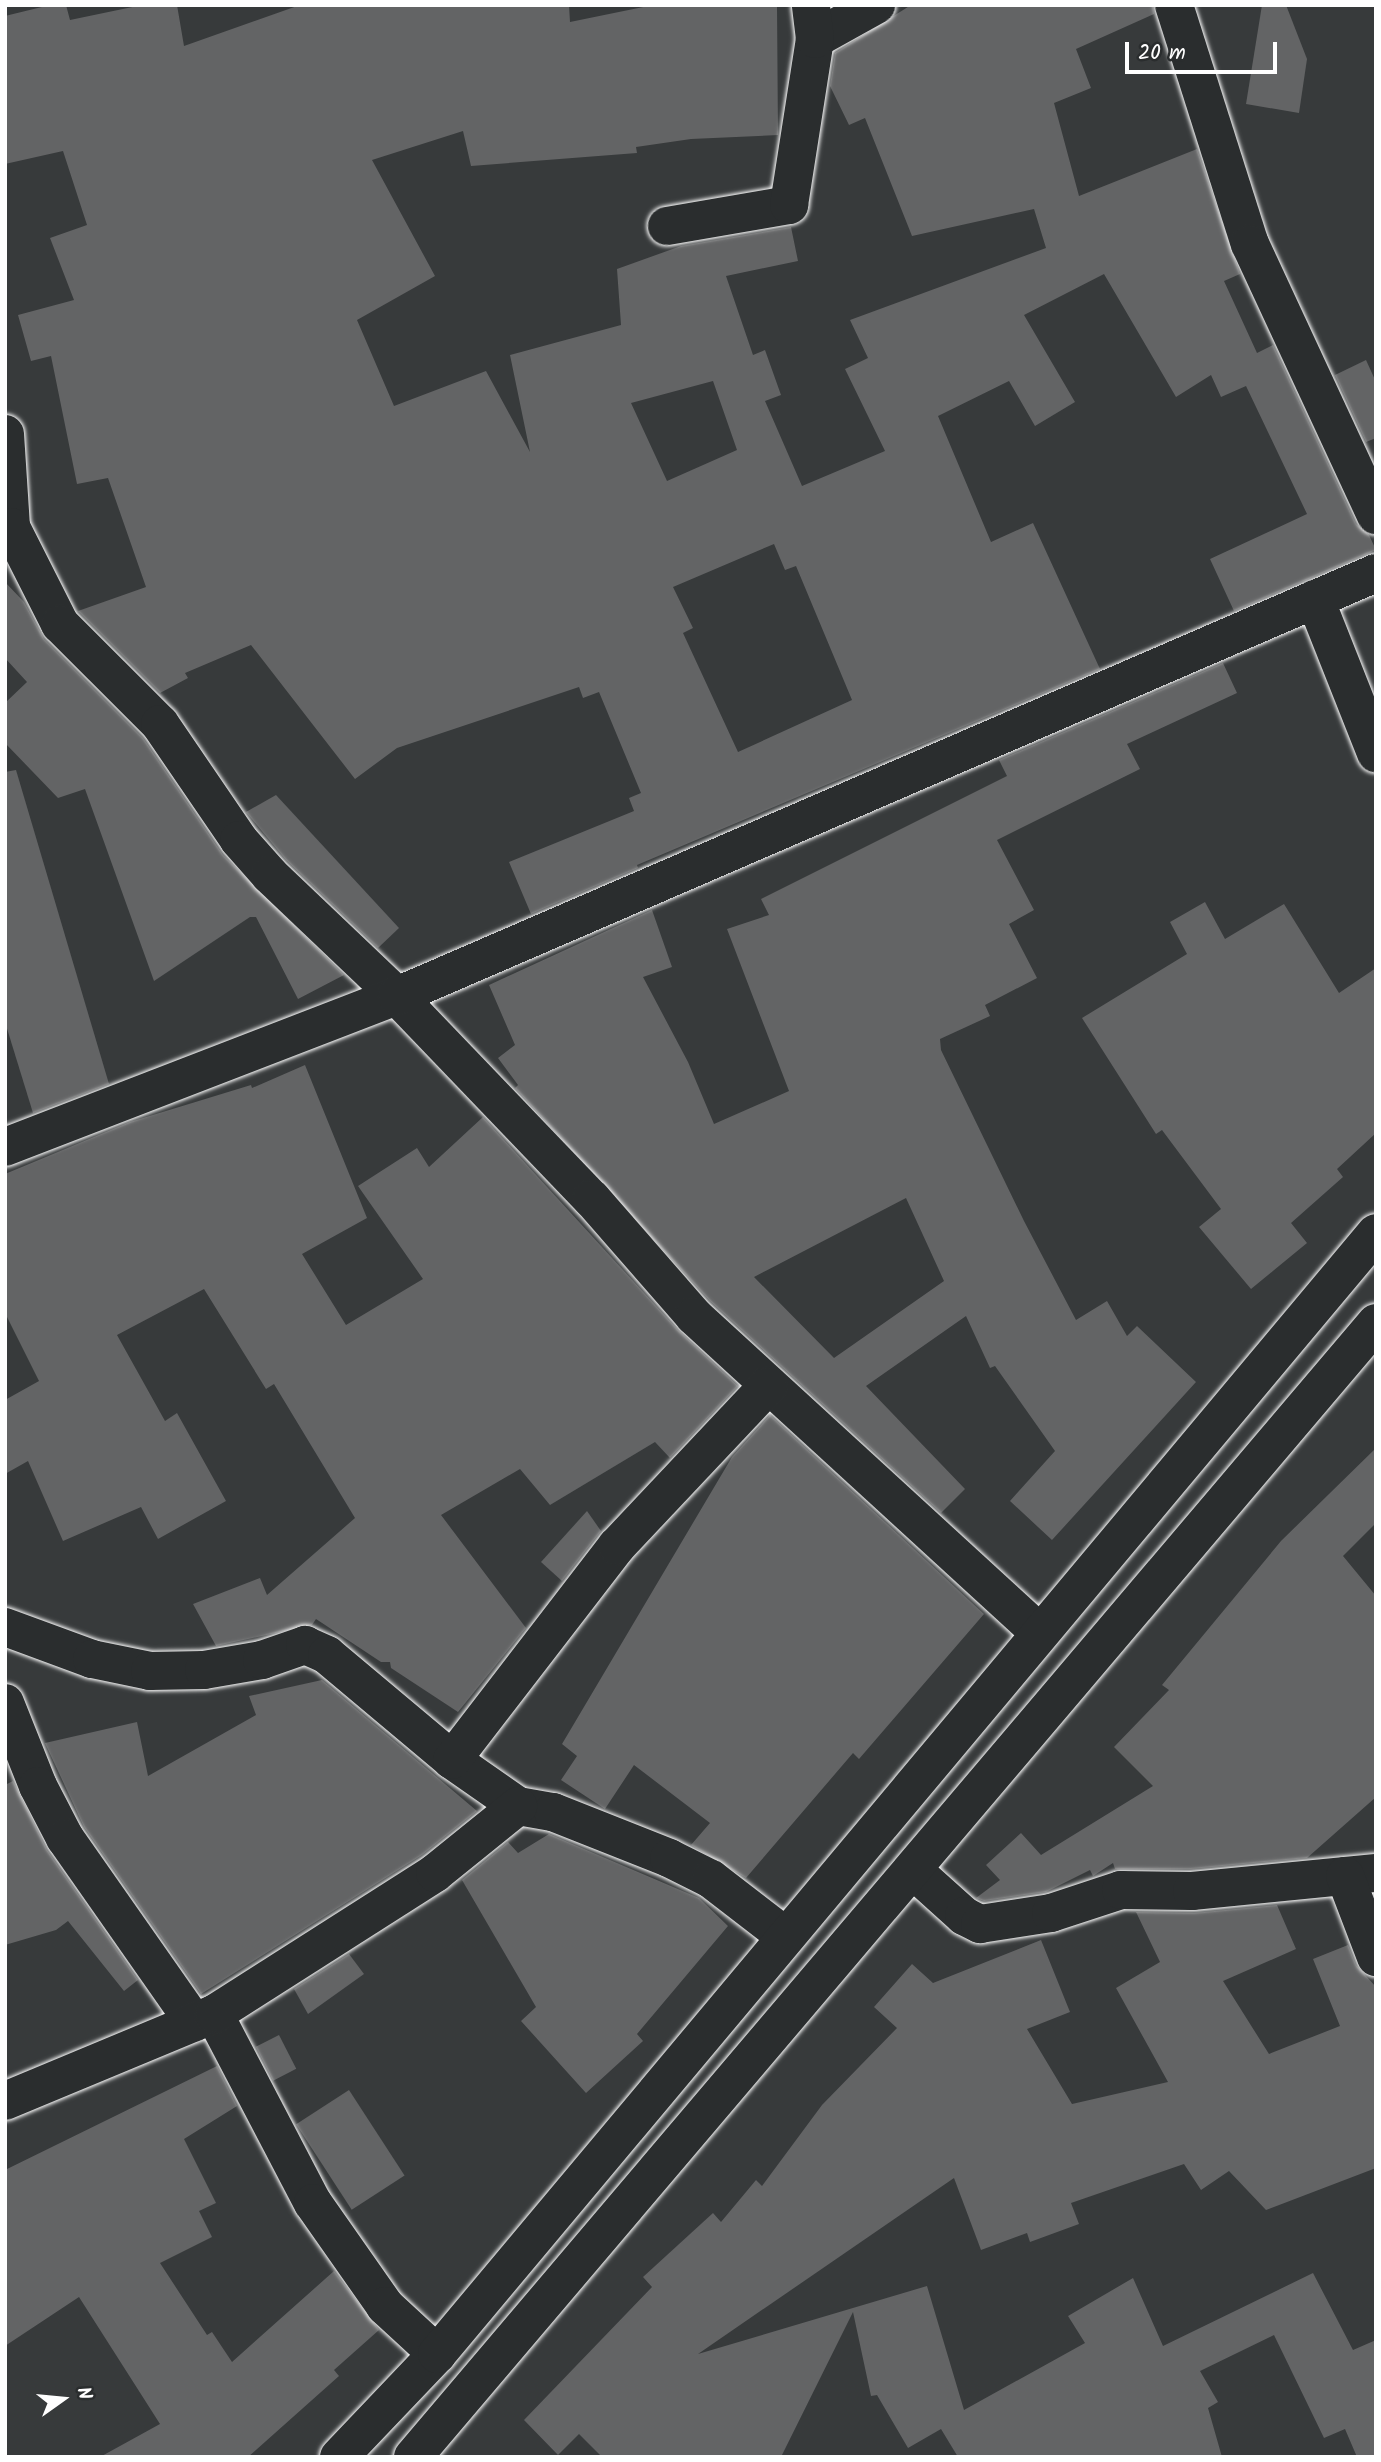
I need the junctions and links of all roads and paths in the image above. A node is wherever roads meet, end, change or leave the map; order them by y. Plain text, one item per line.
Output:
1 (876, 5) edge
2 (1174, 5) edge
3 (813, 22) edge
4 (667, 226) dead end
5 (5, 434) edge
6 (1376, 515) edge
7 (8, 530) edge
8 (1376, 573) edge
9 (1315, 599) junction
10 (1376, 753) edge
11 (397, 996) junction
12 (5, 1147) edge
13 (1376, 1233) edge
14 (1376, 1323) edge
15 (768, 1386) junction
16 (5, 1627) edge
17 (1038, 1631) junction
18 (5, 1703) edge
19 (452, 1760) junction
20 (518, 1806) junction
21 (913, 1870) junction
22 (1360, 1875) edge
23 (785, 1936) junction
24 (1376, 1956) edge
25 (204, 2018) junction
26 (5, 2101) edge
27 (437, 2354) junction
28 (339, 2457) edge
29 (413, 2457) edge

1 - 3 street
2 - 6 street
3 - 4 street
5 - 7 street
7 - 11 street
8 - 9 street
9 - 10 street
9 - 11 street
11 - 12 street
11 - 15 street
13 - 17 street
14 - 21 street
15 - 17 street
15 - 19 street
16 - 19 street
17 - 23 street
18 - 25 street
19 - 20 street
20 - 23 street
20 - 25 street
21 - 22 street
21 - 29 street
22 - 24 street
23 - 27 street
25 - 26 street
25 - 27 street
27 - 28 street

